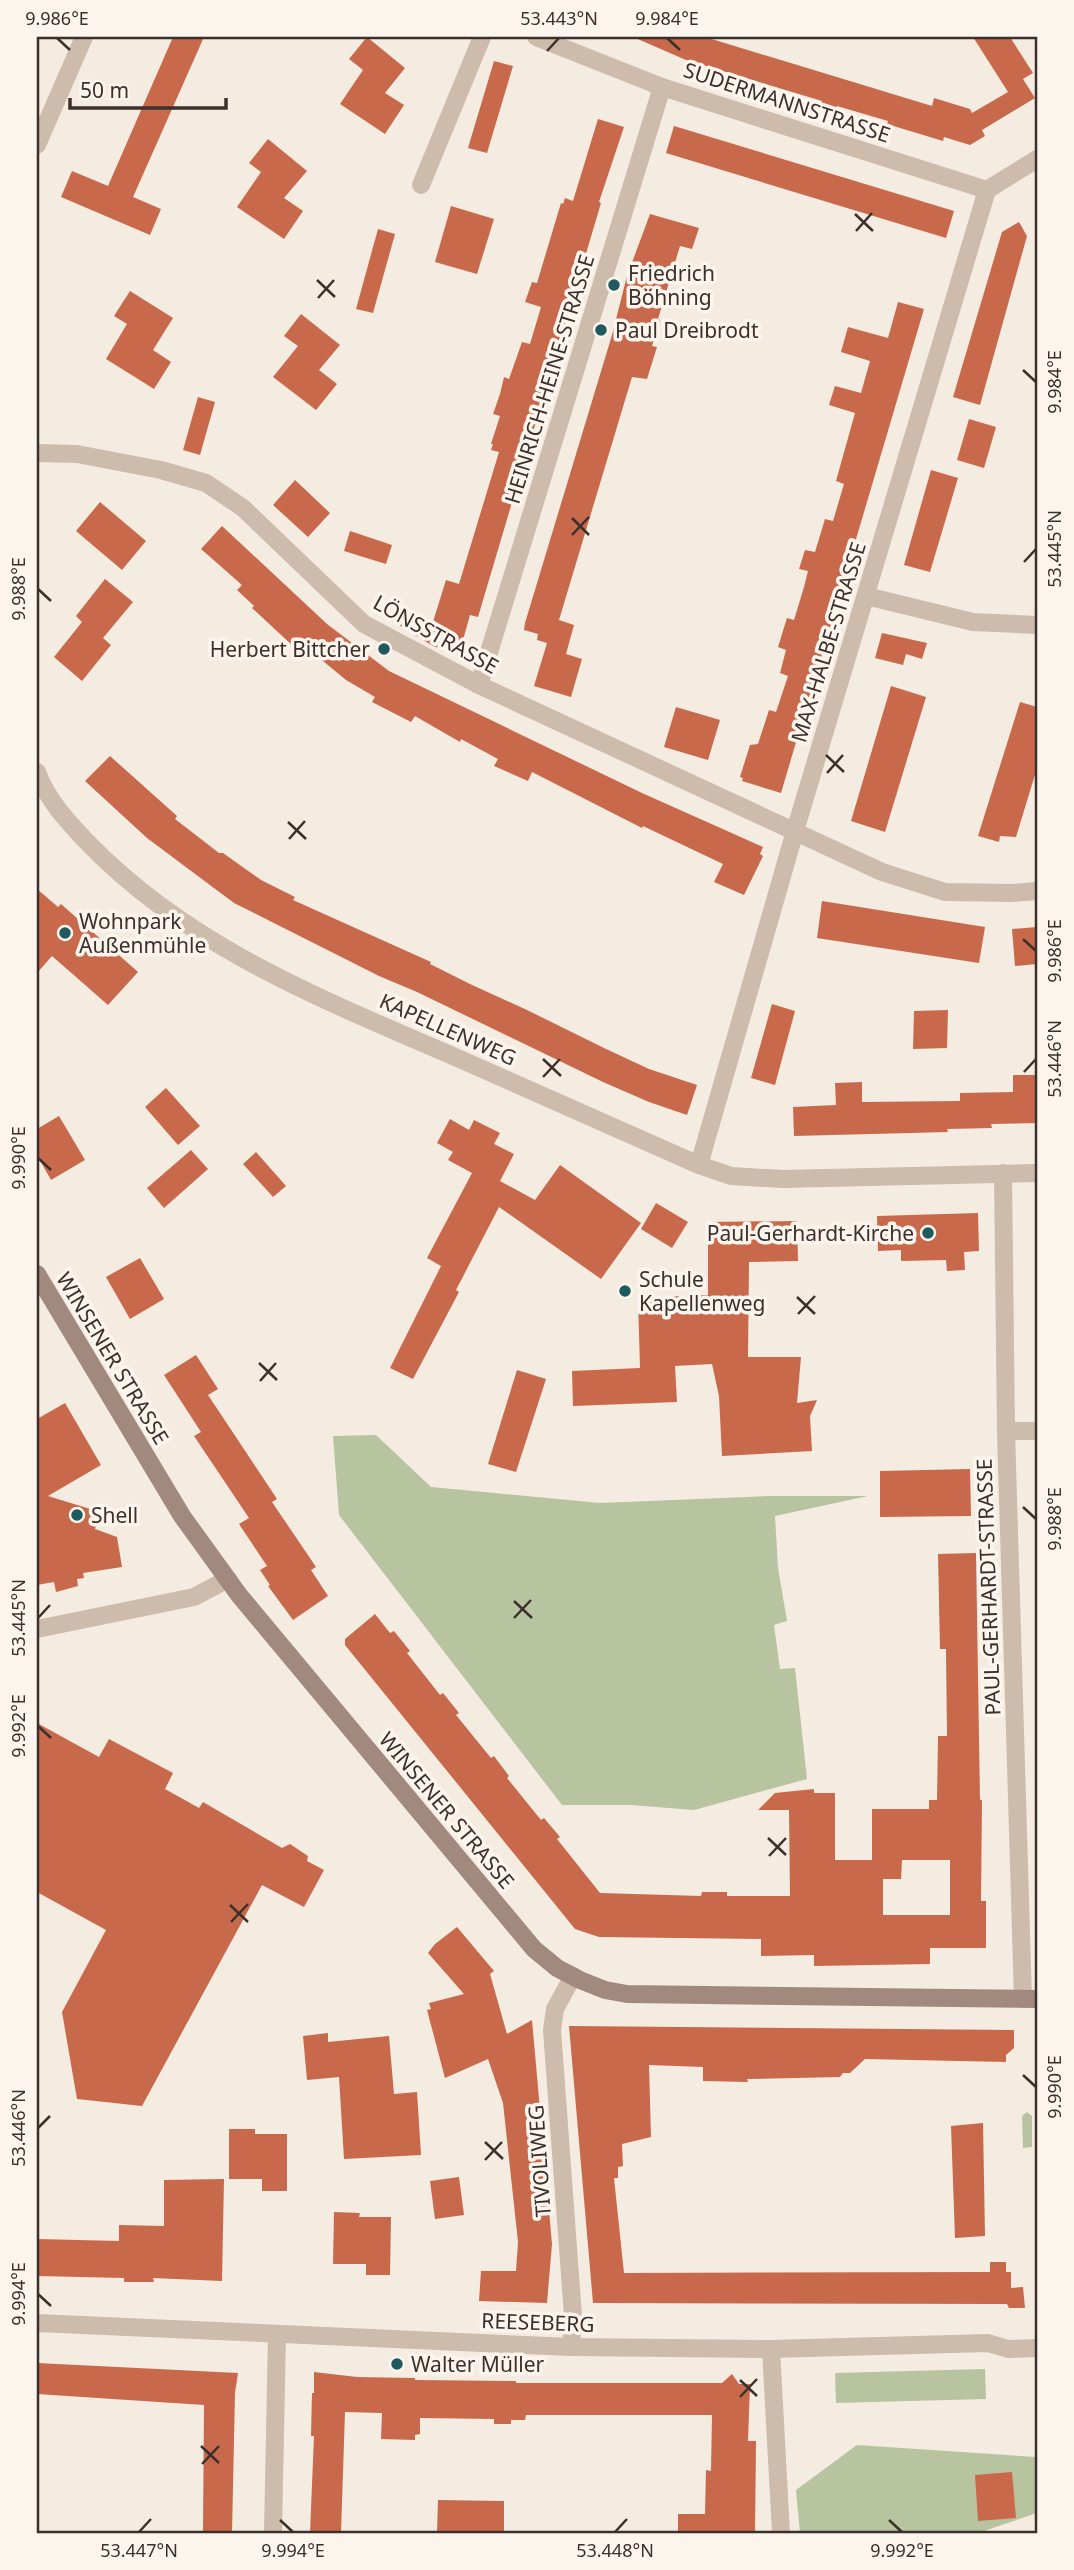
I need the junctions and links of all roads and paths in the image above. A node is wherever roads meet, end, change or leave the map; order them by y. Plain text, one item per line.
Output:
1 (84, 37) edge
2 (482, 37) edge
3 (536, 37) edge
4 (662, 87) junction
5 (37, 145) edge
6 (1037, 159) edge
7 (421, 185) dead end
8 (987, 190) junction
9 (37, 453) edge
10 (866, 596) junction
11 (1037, 625) edge
12 (480, 685) junction
13 (37, 772) edge
14 (795, 831) junction
15 (1037, 891) edge
16 (699, 1165) junction
17 (1037, 1173) edge
18 (1003, 1174) junction
19 (37, 1274) edge
20 (1006, 1431) junction
21 (1037, 1431) edge
22 (228, 1579) junction
23 (37, 1629) edge
24 (573, 1976) junction
25 (1030, 1999) edge
26 (37, 2323) edge
27 (277, 2334) junction
28 (571, 2347) junction
29 (1037, 2348) edge
30 (771, 2349) junction
31 (272, 2533) edge
32 (781, 2533) edge

1 - 5 street
2 - 7 street
3 - 4 street, SUDERMANNSTRASSE
4 - 8 street, SUDERMANNSTRASSE
4 - 12 street, HEINRICH-HEINE-STRASSE
6 - 8 street
8 - 10 street, MAX-HALBE-STRASSE
9 - 12 street, LÖNSSTRASSE
10 - 11 street
10 - 14 street, MAX-HALBE-STRASSE
12 - 14 street, LÖNSSTRASSE
13 - 16 street, KAPELLENWEG
14 - 15 street, LÖNSSTRASSE
14 - 16 street, MAX-HALBE-STRASSE
16 - 18 street, KAPELLENWEG
17 - 18 street, KAPELLENWEG
18 - 20 street, PAUL-GERHARDT-STRASSE
19 - 22 main road, WINSENER STRASSE
20 - 21 street
20 - 25 street, PAUL-GERHARDT-STRASSE
22 - 23 street
22 - 24 main road, WINSENER STRASSE
24 - 25 main road, WINSENER STRASSE
24 - 28 street, TIVOLIWEG
26 - 27 street, REESEBERG
27 - 28 street, REESEBERG
27 - 31 street
28 - 30 street, REESEBERG
29 - 30 street, REESEBERG
30 - 32 street

